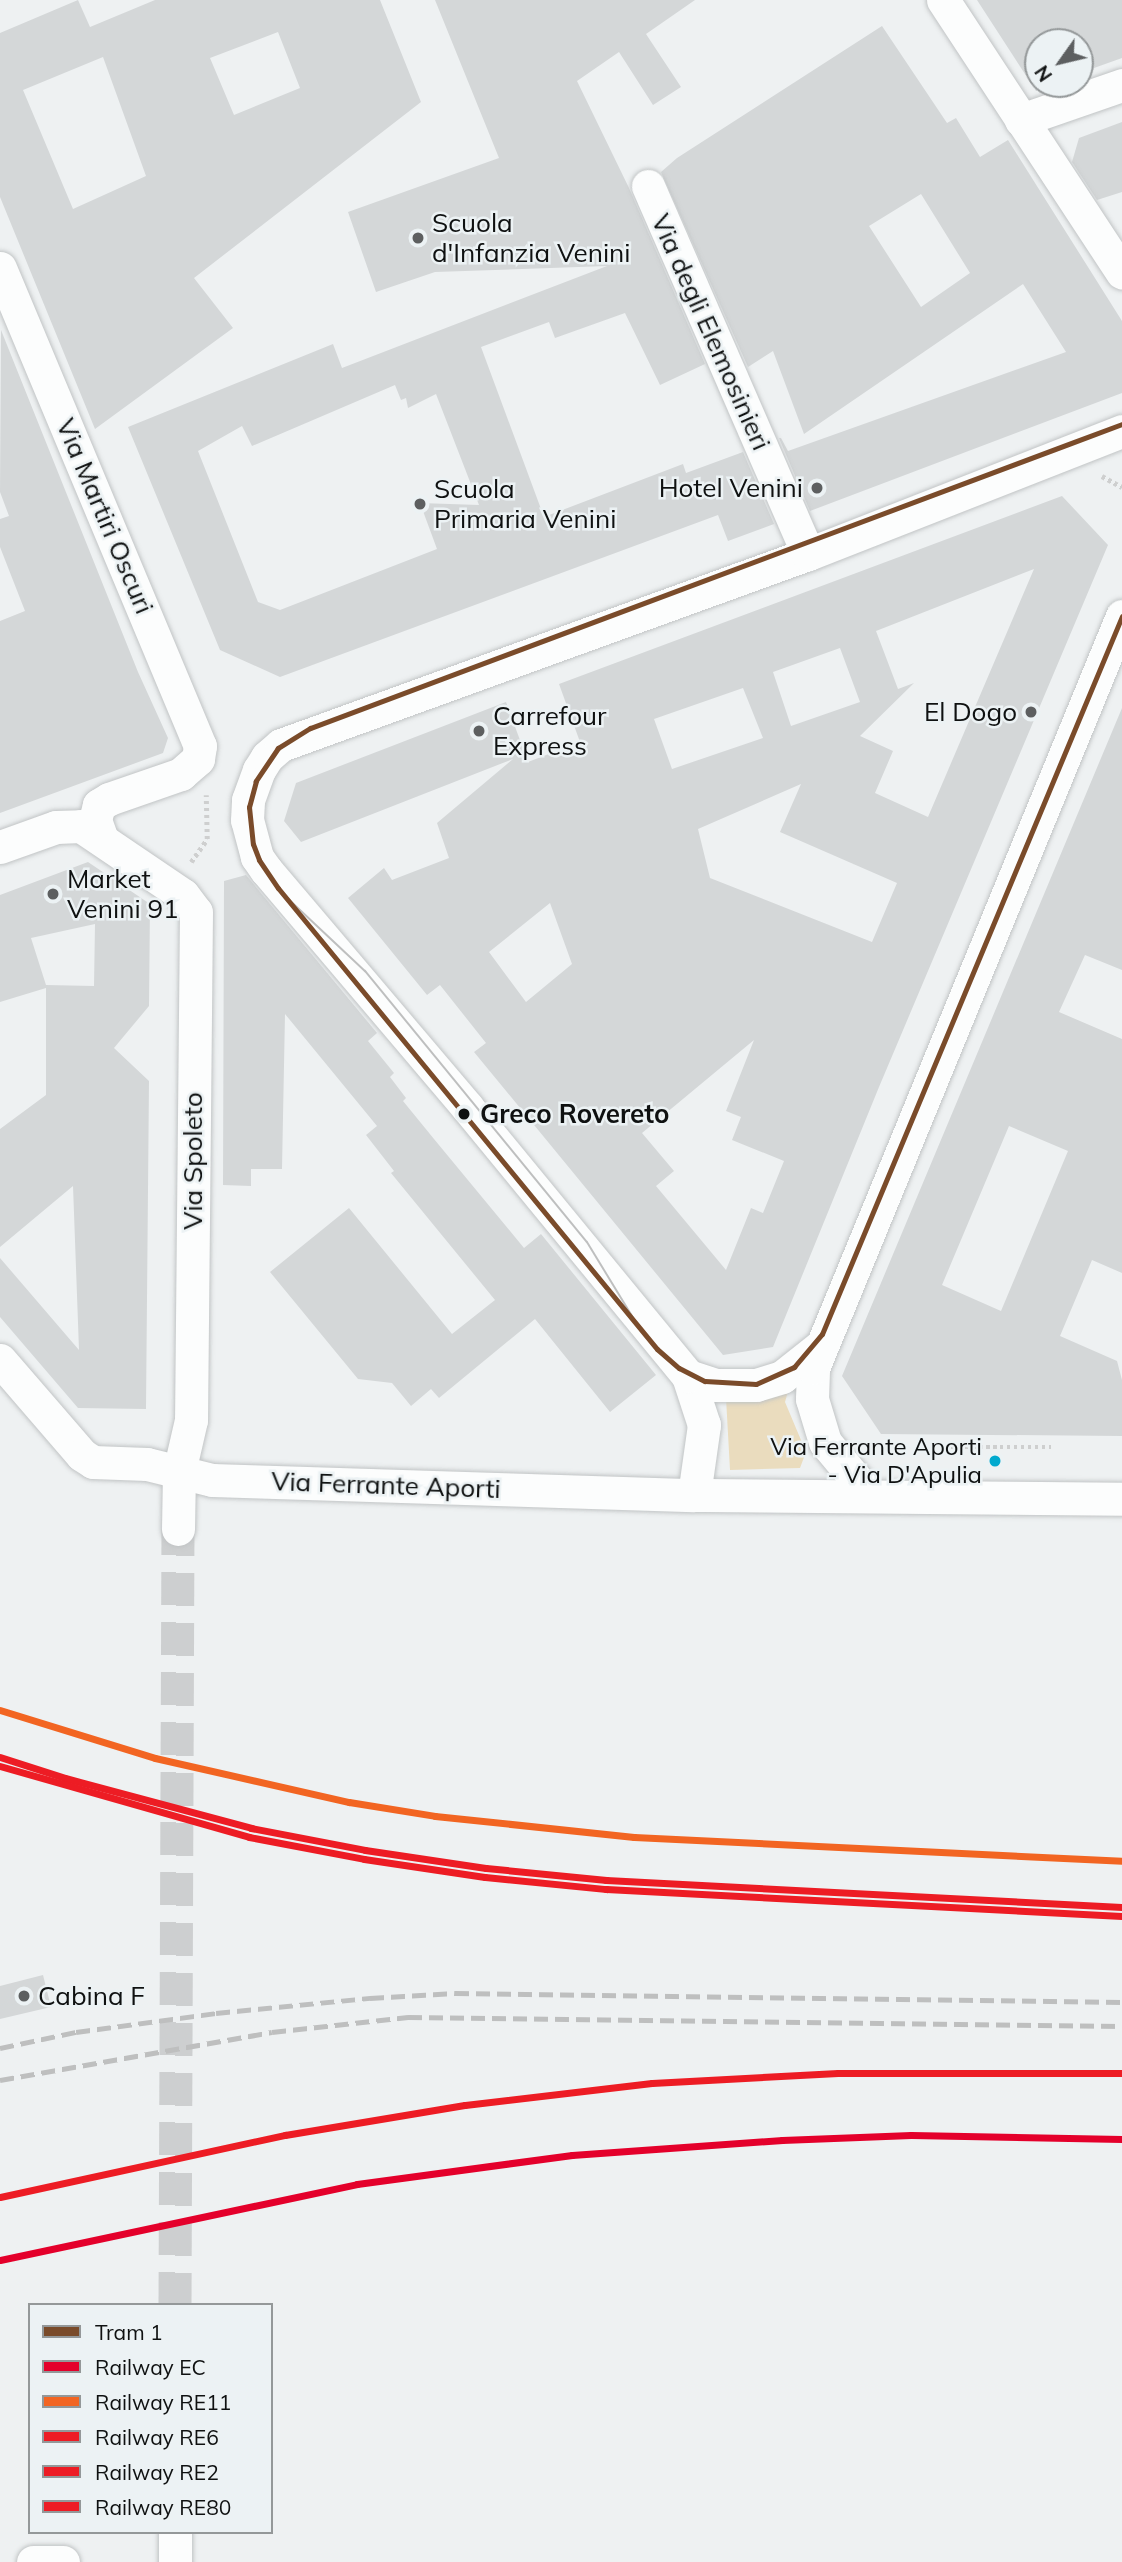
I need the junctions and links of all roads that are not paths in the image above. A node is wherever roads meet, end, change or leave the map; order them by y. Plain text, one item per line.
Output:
1 (943, 0) edge
2 (1122, 85) edge
3 (1021, 120) junction
4 (648, 187) dead end
5 (0, 268) edge
6 (1122, 273) edge
7 (1122, 431) edge
8 (808, 554) junction
9 (1122, 616) edge
10 (102, 839) junction
11 (0, 847) edge
12 (821, 1346) junction
13 (0, 1360) edge
14 (688, 1376) junction
15 (179, 1472) junction
16 (694, 1495) junction
17 (870, 1496) junction
18 (1122, 1499) edge
19 (178, 1529) tunnel mouth
20 (175, 2534) edge
21 (33, 2562) edge
22 (63, 2562) edge
23 (175, 2562) edge

1 - 3 street
2 - 3 street
3 - 6 street
4 - 8 street, Via degli Elemosinieri
5 - 10 street, Via Martiri Oscuri
7 - 8 street
8 - 14 street
9 - 12 street
10 - 11 street, Via Spoleto
10 - 15 street, Via Spoleto
12 - 14 street
12 - 17 street
13 - 15 street, Via Ferrante Aporti
14 - 16 street
15 - 16 street, Via Ferrante Aporti
15 - 19 street, Via Spoleto
16 - 17 street, Via Ferrante Aporti
17 - 18 street, Via Ferrante Aporti
20 - 23 street
21 - 22 street

